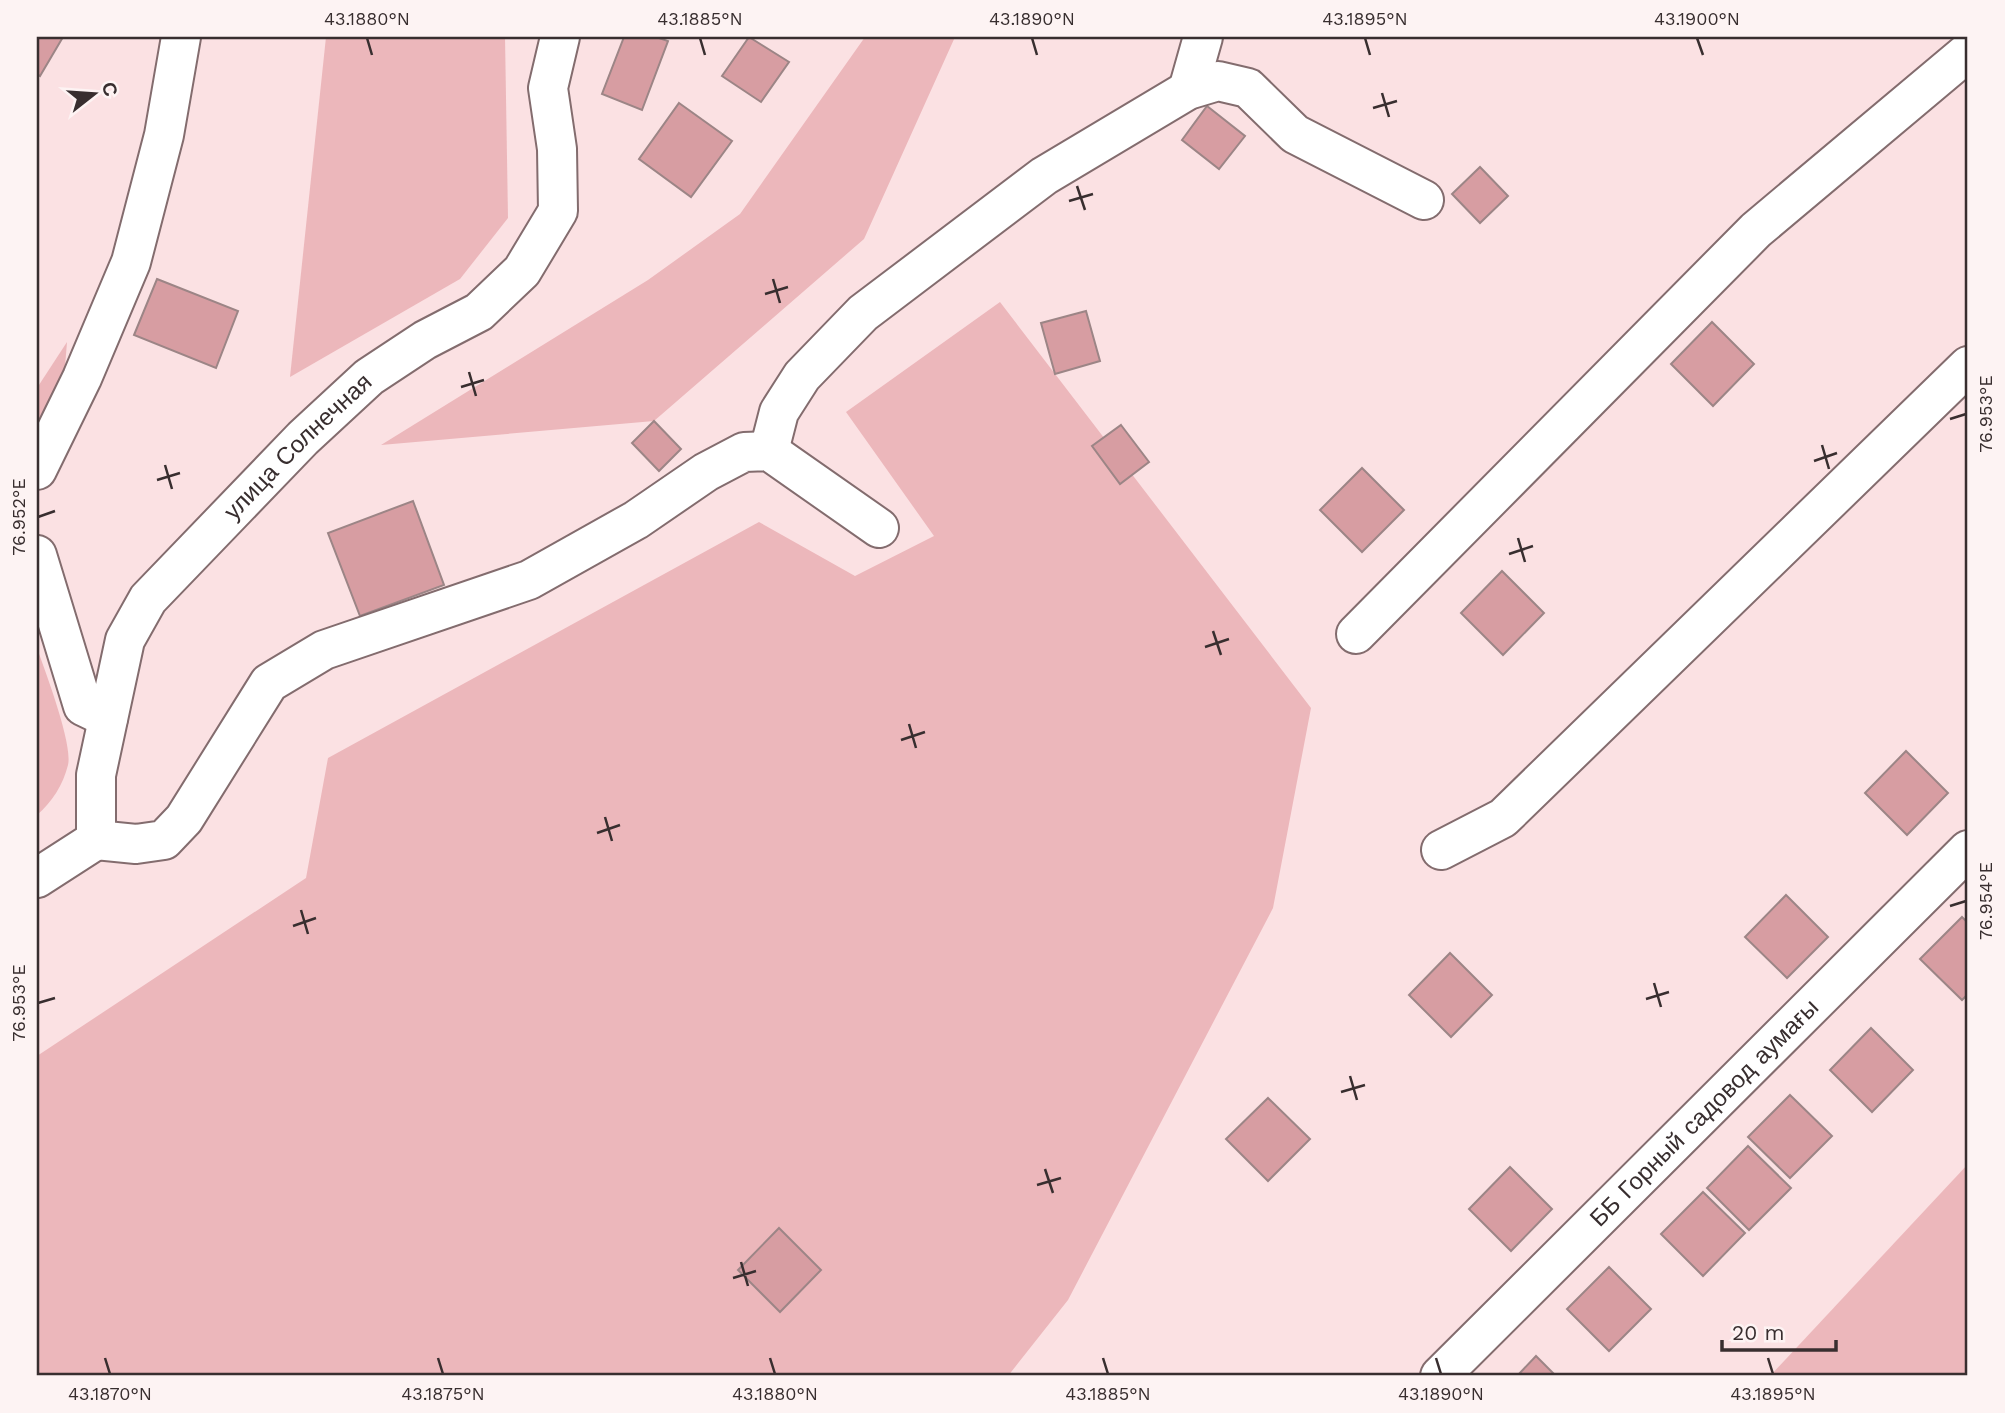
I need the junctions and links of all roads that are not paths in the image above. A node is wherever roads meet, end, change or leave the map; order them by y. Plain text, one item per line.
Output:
1 (181, 37) edge
2 (560, 37) edge
3 (1203, 37) edge
4 (1968, 52) edge
5 (1188, 90) junction
6 (1424, 200) dead end
7 (1968, 366) edge
8 (769, 451) junction
9 (37, 470) edge
10 (879, 528) dead end
11 (37, 555) edge
12 (1356, 634) dead end
13 (108, 718) junction
14 (96, 840) junction
15 (1441, 850) dead end
16 (1968, 850) edge
17 (37, 878) edge
18 (1440, 1376) edge

1 - 9 street
2 - 13 street, улица Солнечная
3 - 5 street
4 - 12 street
5 - 6 street
5 - 8 street
7 - 15 street
8 - 10 street
8 - 14 street
11 - 13 street
13 - 14 street, улица Солнечная
14 - 17 street
16 - 18 street, ББ Горный садовод аумағы

